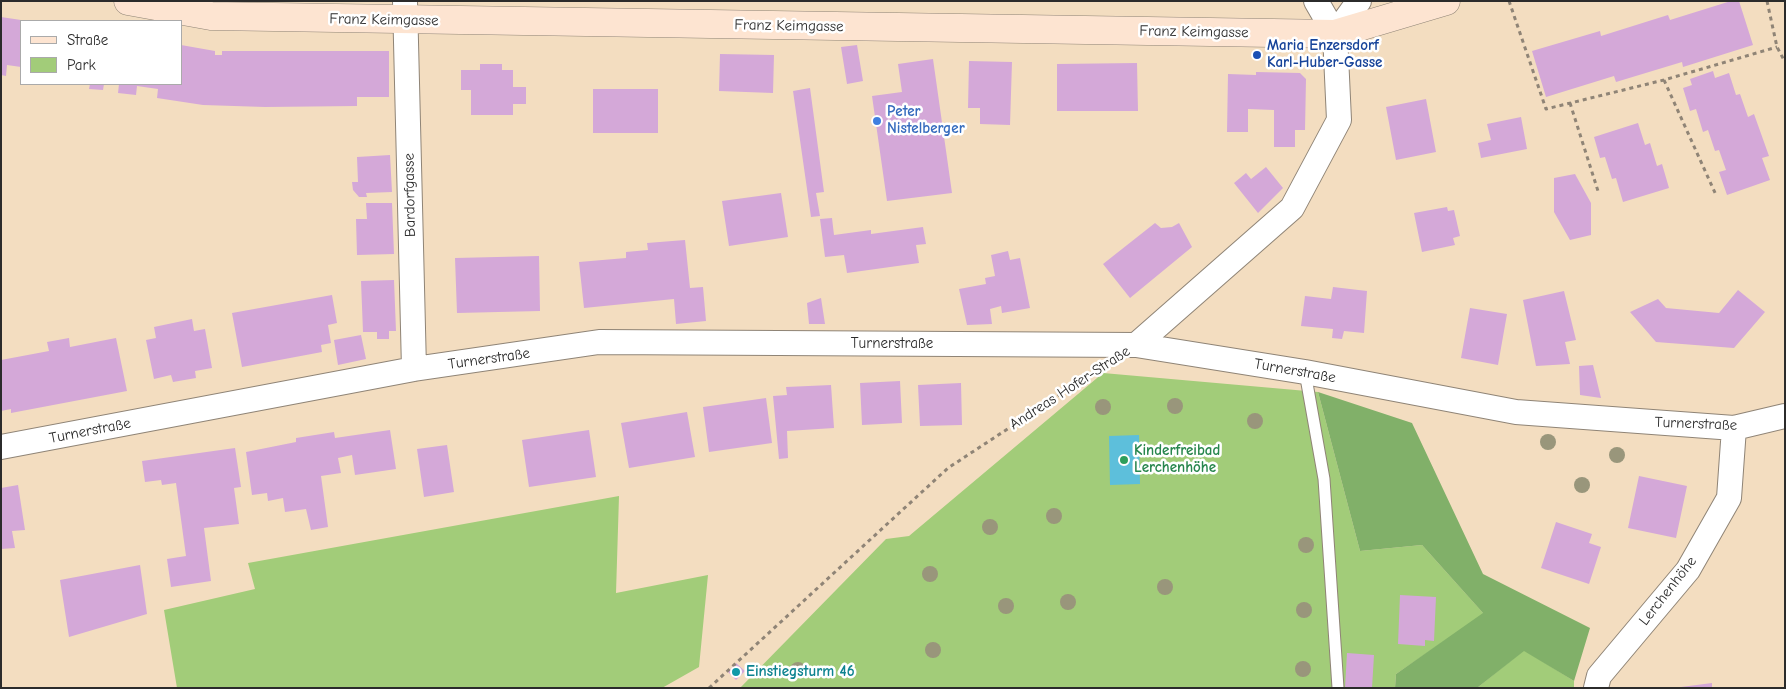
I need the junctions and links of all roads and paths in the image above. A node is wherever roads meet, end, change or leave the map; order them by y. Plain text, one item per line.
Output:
1 (128, 1) edge
2 (1316, 1) edge
3 (1359, 1) edge
4 (1446, 1) edge
5 (1509, 1) edge
6 (1767, 1) edge
7 (406, 11) edge
8 (1335, 34) junction
9 (1777, 47) junction
10 (1785, 62) edge
11 (1664, 80) junction
12 (1570, 103) junction
13 (1598, 191) dead end
14 (1716, 195) dead end
15 (1136, 345) junction
16 (414, 369) junction
17 (1305, 372) junction
18 (1785, 416) edge
19 (1734, 428) junction
20 (1, 448) edge
21 (709, 688) edge
22 (1338, 688) edge
23 (1596, 688) edge

1 - 7 main road, Franz Keimgasse
2 - 8 street
3 - 8 street
4 - 8 main road, Franz Keimgasse
5 - 12 path
6 - 9 path
7 - 8 main road, Franz Keimgasse
7 - 16 street, Bardorfgasse
8 - 15 street, Andreas Hofer-Straße
9 - 10 path
9 - 11 path
11 - 12 path
11 - 14 path
12 - 13 path
15 - 16 street, Turnerstraße
15 - 17 street, Turnerstraße
15 - 21 path, Andreas Hofer-Straße
16 - 20 street, Turnerstraße
17 - 19 street, Turnerstraße
17 - 22 lane
18 - 19 street, Turnerstraße
19 - 23 street, Lerchenhöhe

